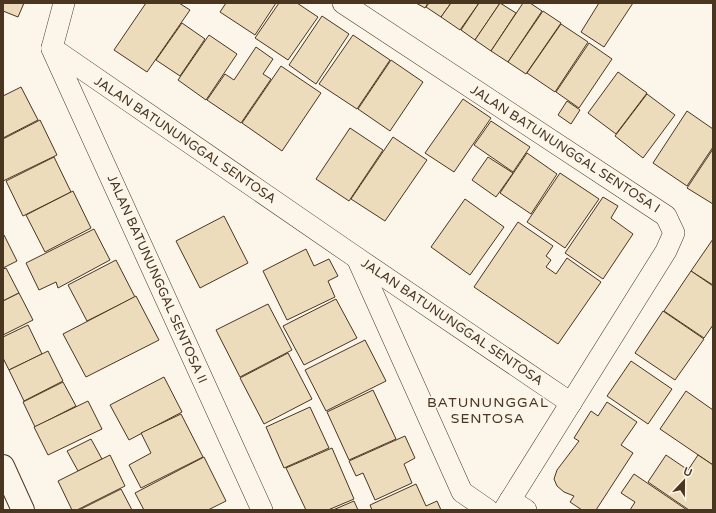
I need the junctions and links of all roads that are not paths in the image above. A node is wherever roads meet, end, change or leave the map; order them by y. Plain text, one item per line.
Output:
1 (64, 3) edge
2 (343, 3) edge
3 (52, 48) junction
4 (357, 258) junction
5 (571, 403) junction
6 (3, 466) edge
7 (513, 506) edge
8 (23, 510) edge
9 (262, 510) edge
10 (488, 510) edge

1 - 3 street
2 - 5 street, JALAN BATUNUNGGAL SENTOSA I
3 - 4 street, JALAN BATUNUNGGAL SENTOSA
3 - 9 street, JALAN BATUNUNGGAL SENTOSA II
4 - 5 street, JALAN BATUNUNGGAL SENTOSA
4 - 10 street, JALAN BATUNUNGGAL SENTOSA
5 - 7 street
6 - 8 street

